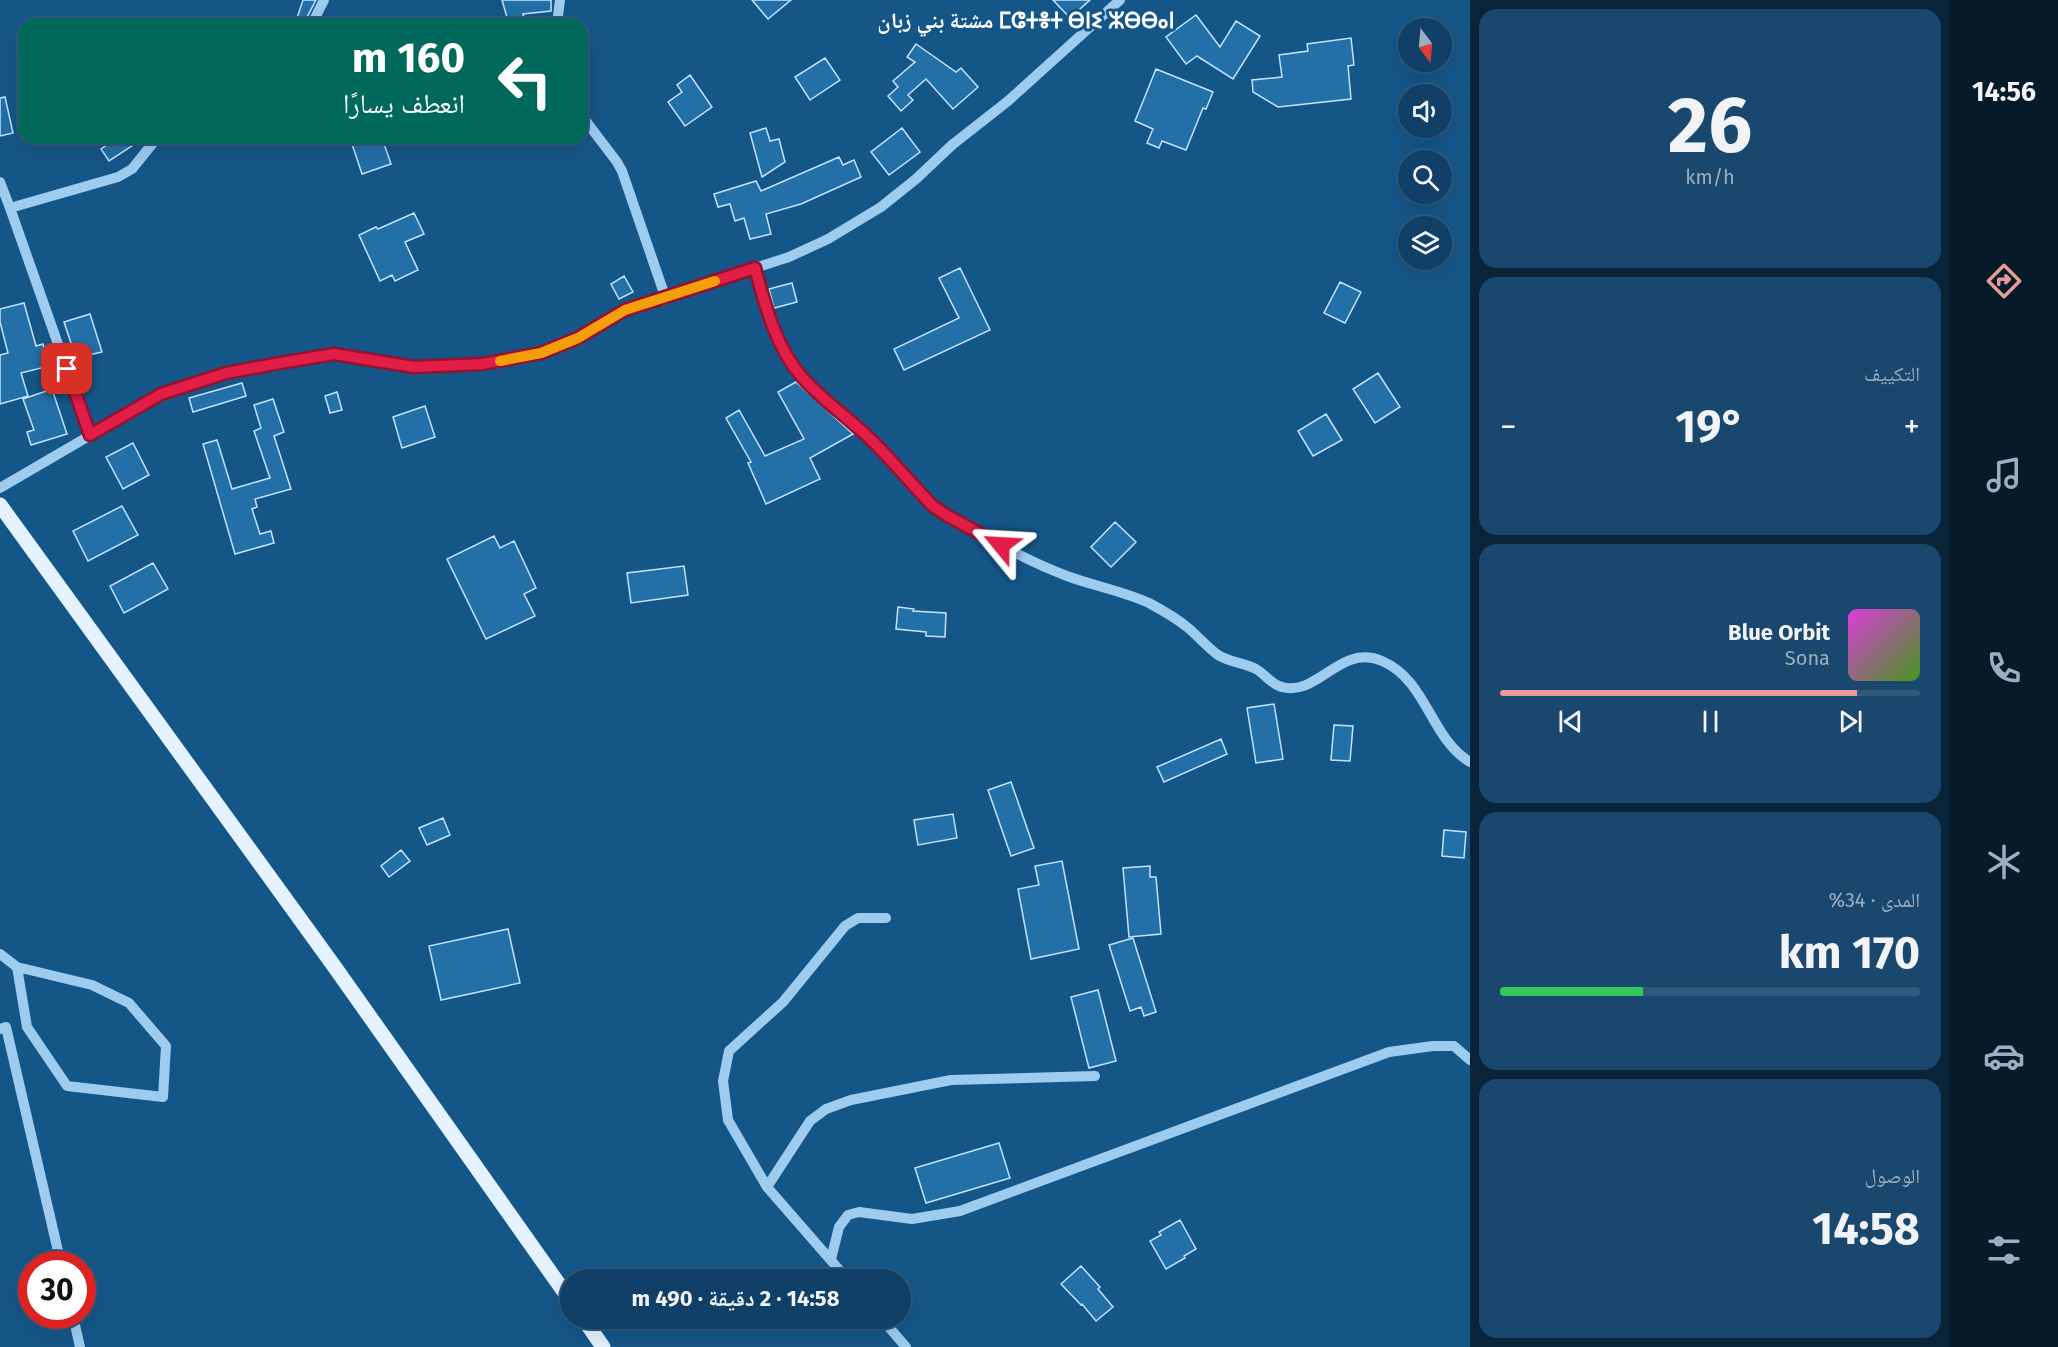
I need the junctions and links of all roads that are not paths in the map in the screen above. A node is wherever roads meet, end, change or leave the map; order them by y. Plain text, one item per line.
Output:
1 (324, 0) edge
2 (560, 0) edge
3 (1120, 0) edge
4 (315, 18) edge
5 (558, 18) edge
6 (588, 124) edge
7 (152, 144) edge
8 (0, 182) edge
9 (10, 208) junction
10 (755, 268) junction
11 (665, 296) junction
12 (90, 435) junction
13 (0, 488) edge
14 (0, 505) edge
15 (1470, 762) edge
16 (886, 918) dead end
17 (0, 954) edge
18 (17, 967) junction
19 (0, 1029) edge
20 (1470, 1060) edge
21 (1095, 1076) dead end
22 (767, 1187) junction
23 (58, 1251) edge
24 (831, 1259) junction
25 (839, 1269) edge
26 (560, 1286) edge
27 (76, 1329) edge
28 (591, 1329) edge
29 (890, 1329) edge
30 (80, 1347) edge
31 (603, 1347) edge
32 (906, 1347) edge

1 - 4 street
2 - 5 street
3 - 10 street
6 - 11 street
7 - 9 street
8 - 9 street
9 - 12 street
10 - 11 street
10 - 15 street
11 - 12 street
12 - 13 street
14 - 26 main road
16 - 22 street
17 - 18 street
18 - 18 street
19 - 23 street
20 - 24 street
21 - 22 street
22 - 24 street
24 - 25 street
27 - 30 street
28 - 31 main road
29 - 32 street

